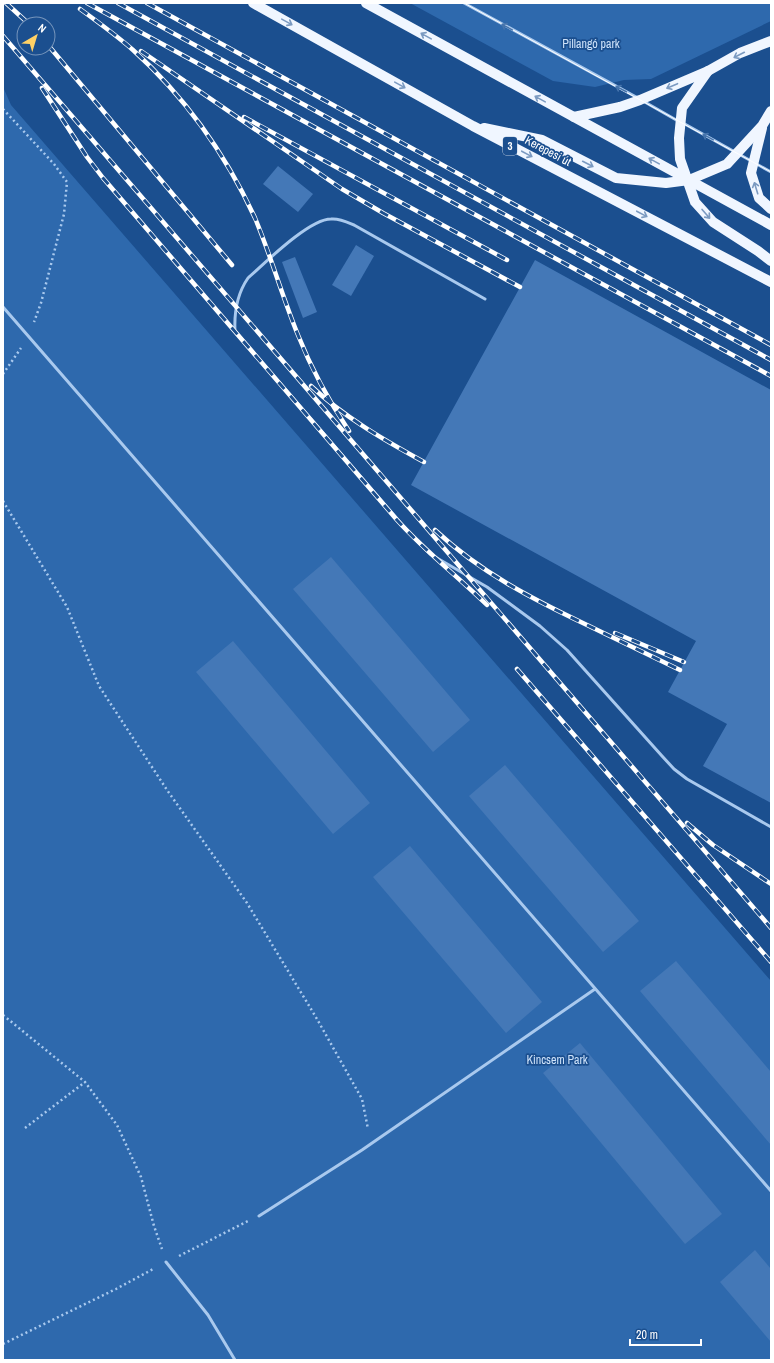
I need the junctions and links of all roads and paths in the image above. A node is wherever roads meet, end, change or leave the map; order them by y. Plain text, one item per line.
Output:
1 (253, 3) edge
2 (366, 3) edge
3 (464, 3) edge
4 (771, 41) edge
5 (708, 71) junction
6 (640, 100) junction
7 (3, 109) edge
8 (771, 111) edge
9 (574, 117) junction
10 (680, 122) junction
11 (472, 126) junction
12 (762, 126) junction
13 (737, 153) junction
14 (753, 162) junction
15 (771, 172) edge
16 (689, 180) junction
17 (771, 209) edge
18 (771, 225) edge
19 (771, 261) edge
20 (771, 282) edge
21 (484, 299) dead end
22 (3, 307) edge
23 (29, 337) junction
24 (3, 374) edge
25 (3, 501) edge
26 (771, 827) edge
27 (595, 989) junction
28 (3, 1015) edge
29 (85, 1082) junction
30 (25, 1128) dead end
31 (371, 1144) junction
32 (771, 1191) edge
33 (259, 1216) joint
34 (166, 1262) junction
35 (3, 1344) edge
36 (235, 1360) edge

1 -> 11 main road, Kerepesi út / 3
9 -> 2 main road
6 -> 3 lane
4 -> 5 main road
5 -> 6 main road
5 - 10 main road
6 - 9 main road
6 - 10 lane
7 - 23 path
8 - 12 main road
16 -> 9 main road
13 -> 10 lane
10 - 16 main road
11 -> 16 main road
11 -> 20 main road, Kerepesi út / 3
12 - 13 main road
12 - 14 main road
13 - 14 lane
13 - 16 main road
14 - 15 lane
17 -> 14 main road
16 - 18 main road
16 -> 19 main road
21 - 26 lane
22 - 23 lane
23 - 24 path
23 - 27 lane
25 - 31 path
27 - 31 lane
27 - 32 lane
28 - 29 path
29 - 30 path
29 - 34 path
31 - 33 lane
33 - 34 path
34 - 35 path
34 - 36 lane

